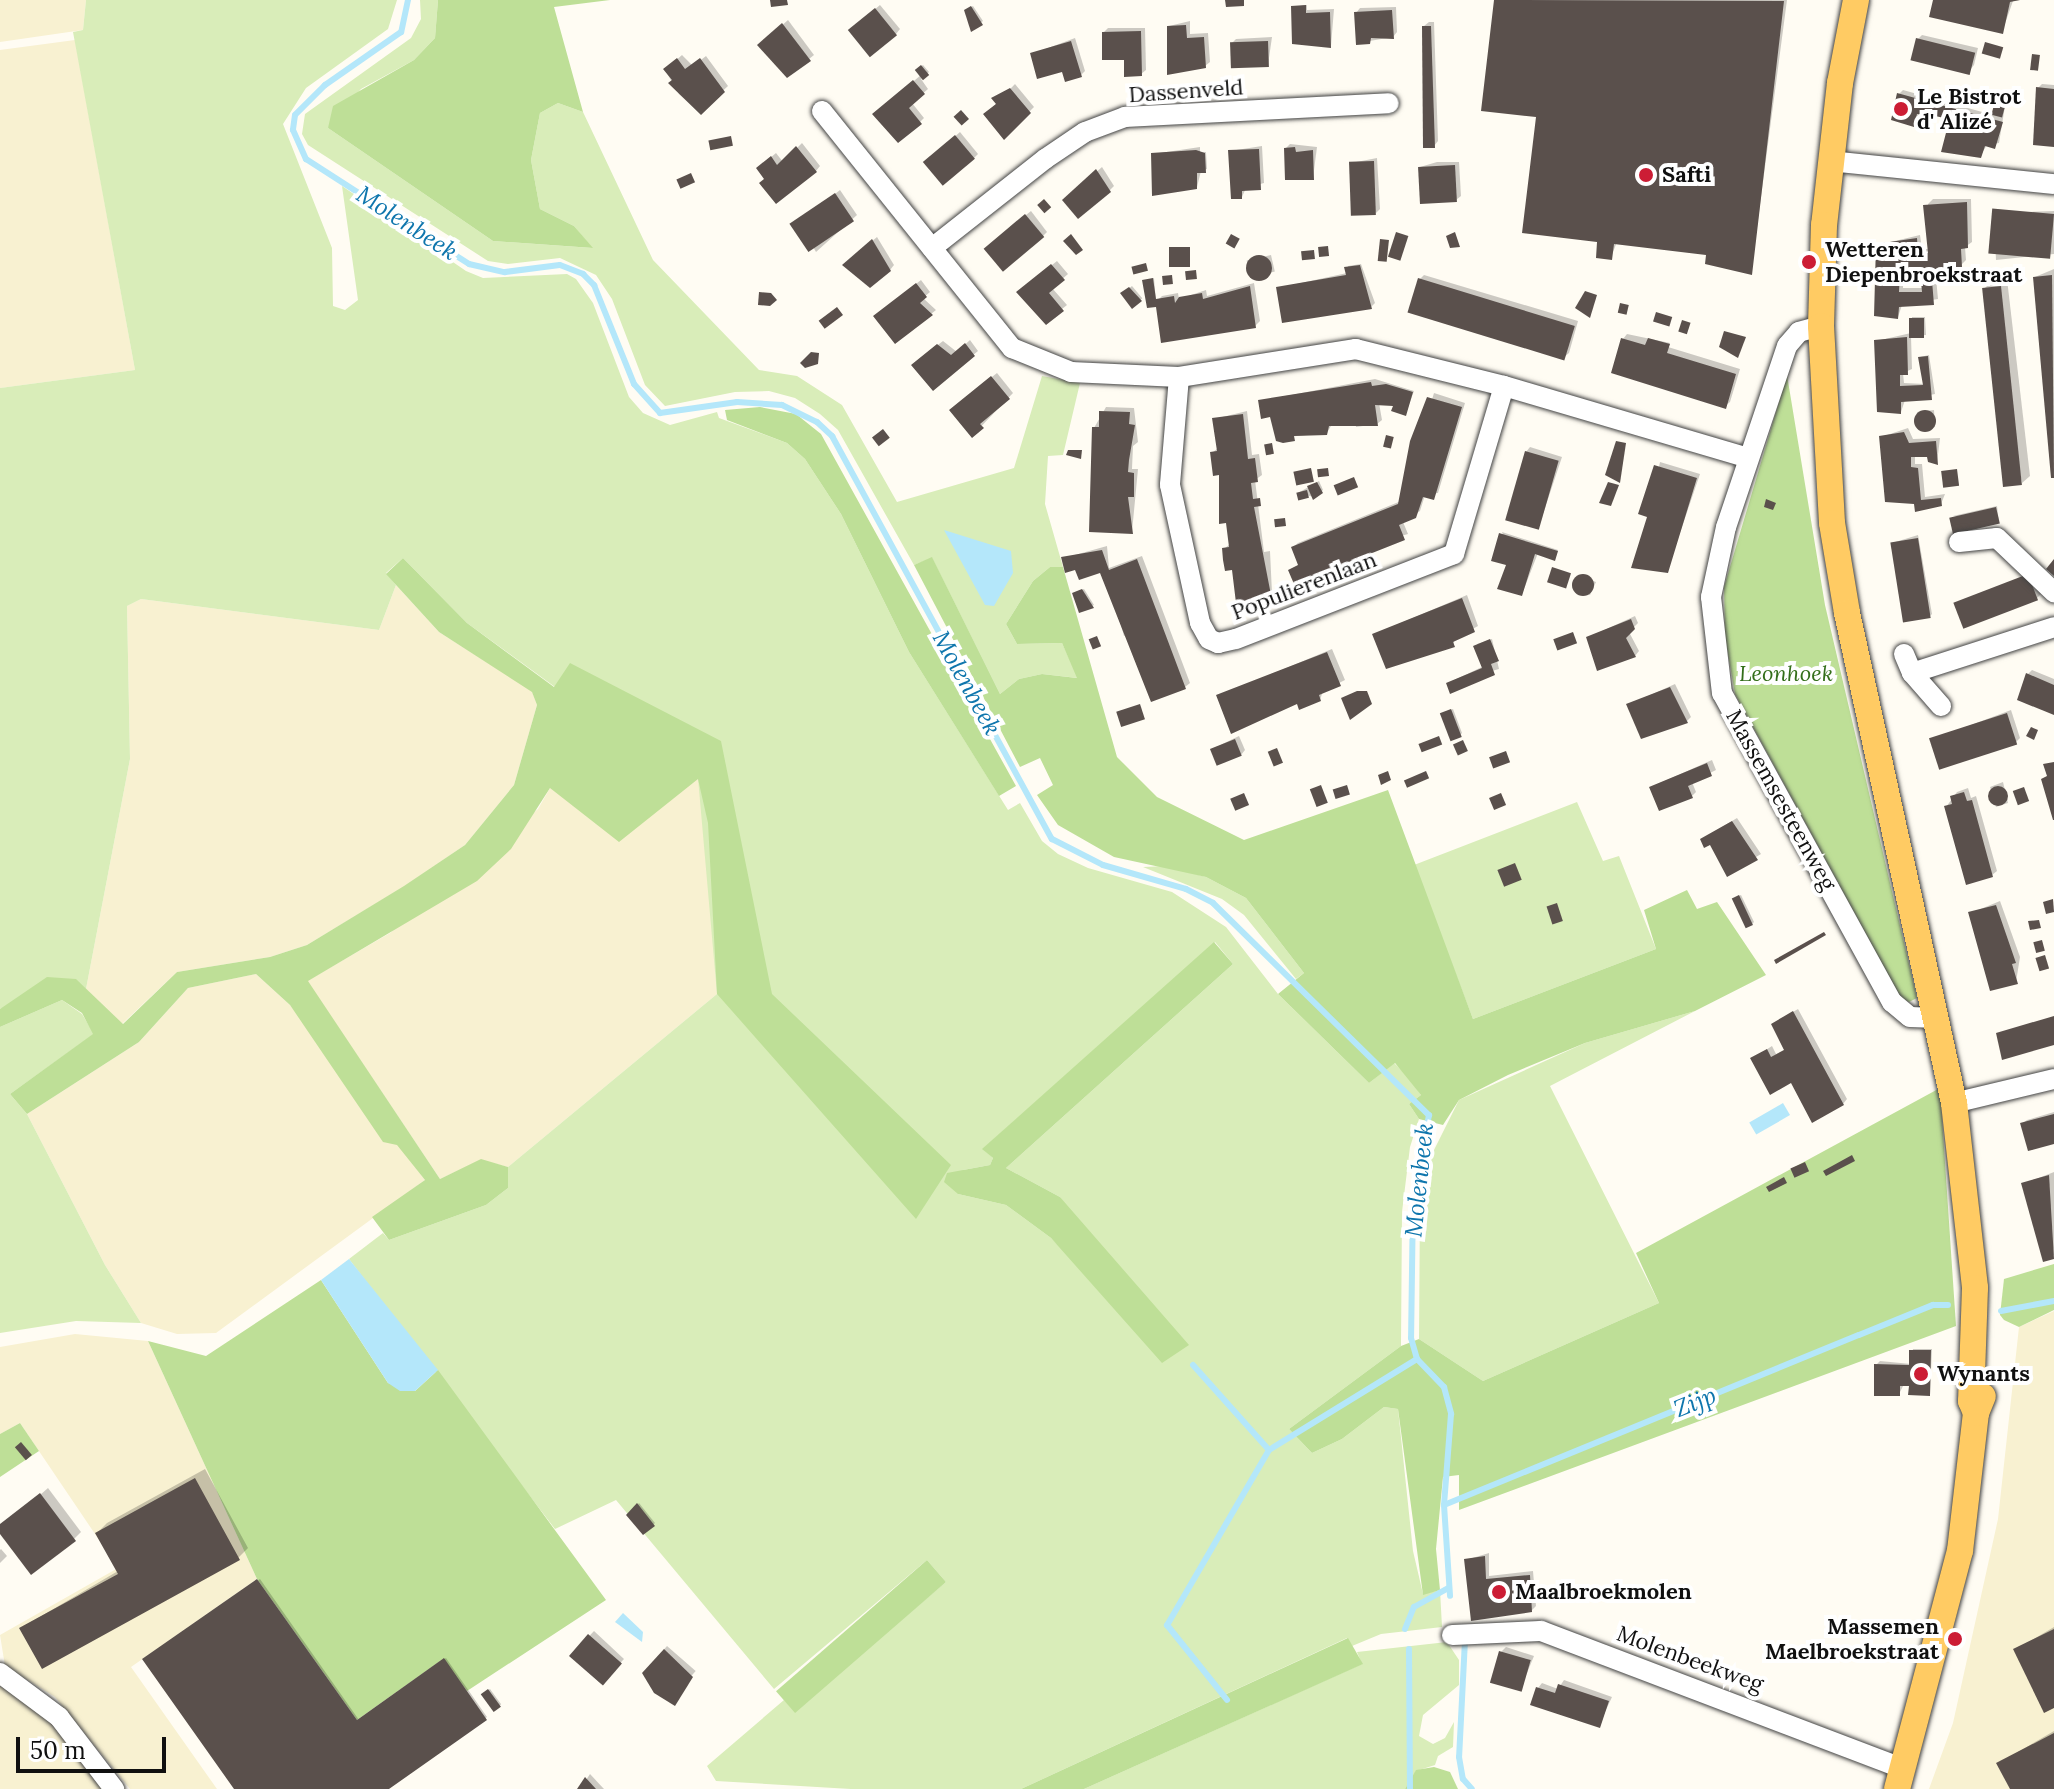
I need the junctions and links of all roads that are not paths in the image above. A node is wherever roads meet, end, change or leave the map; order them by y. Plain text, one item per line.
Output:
1 (1853, 0) edge
2 (1389, 103) dead end
3 (822, 111) dead end
4 (1830, 161) junction
5 (2054, 184) edge
6 (932, 248) junction
7 (1821, 326) junction
8 (1179, 377) junction
9 (1504, 386) junction
10 (1746, 457) junction
11 (1959, 542) dead end
12 (2054, 592) edge
13 (2054, 627) edge
14 (1941, 706) dead end
15 (1937, 1018) junction
16 (2054, 1079) edge
17 (1954, 1103) junction
18 (1452, 1635) dead end
19 (0, 1673) edge
20 (1900, 1779) edge
21 (114, 1789) edge

1 - 4 main road
2 - 6 street, Dassenveld
3 - 6 street
4 - 5 street
4 - 7 main road
6 - 8 street
7 - 10 street, Massemsesteenweg
7 - 15 main road
8 - 9 street
8 - 9 street, Populierenlaan
9 - 10 street
10 - 15 street, Massemsesteenweg
11 - 12 street
13 - 14 street
15 - 17 main road
16 - 17 street
17 - 20 main road
18 - 20 street, Molenbeekweg
19 - 21 street

